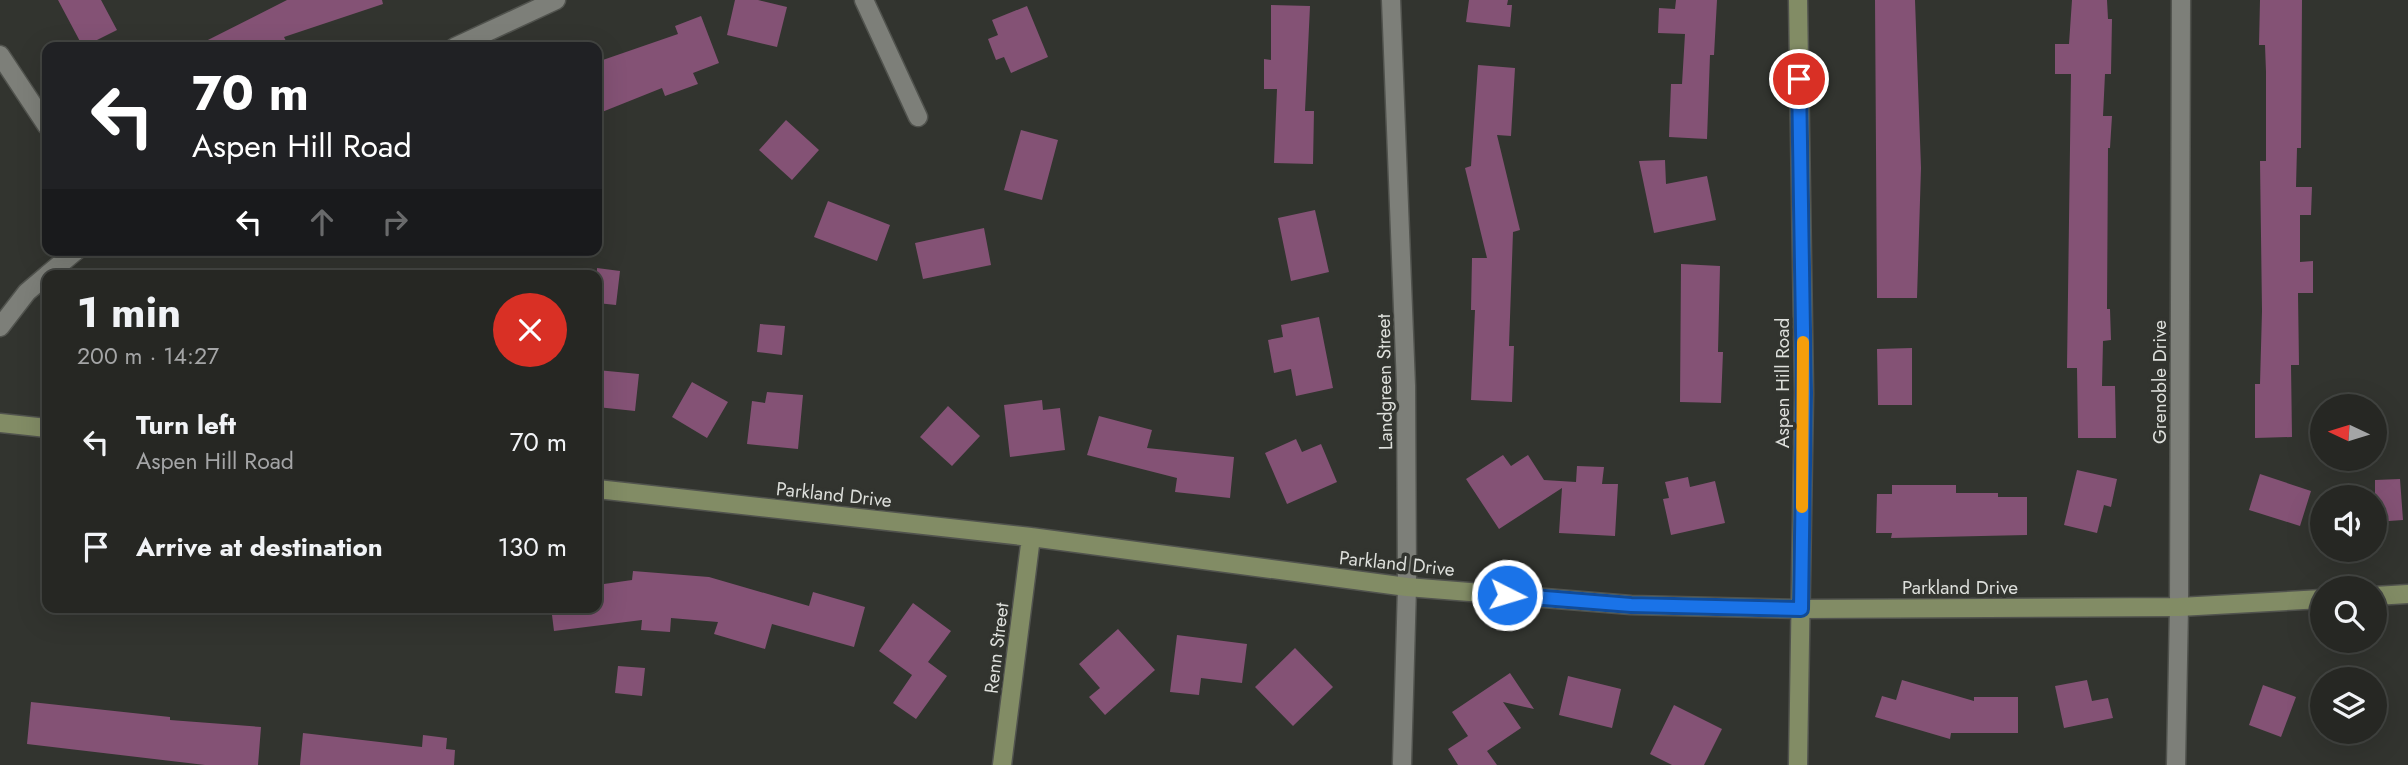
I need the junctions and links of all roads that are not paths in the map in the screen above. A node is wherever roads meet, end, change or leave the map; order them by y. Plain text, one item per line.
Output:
1 (556, 0) edge
2 (863, 0) edge
3 (1391, 0) edge
4 (1798, 0) edge
5 (2181, 0) edge
6 (466, 42) edge
7 (0, 55) edge
8 (918, 117) dead end
9 (42, 118) edge
10 (70, 256) edge
11 (53, 270) edge
12 (42, 279) edge
13 (0, 327) edge
14 (0, 423) edge
15 (42, 427) edge
16 (602, 490) edge
17 (1031, 537) junction
18 (1407, 587) junction
19 (2408, 594) edge
20 (2387, 595) edge
21 (2310, 600) edge
22 (2179, 607) junction
23 (1801, 609) junction
24 (1402, 763) dead end
25 (1002, 765) edge
26 (1798, 765) edge
27 (2176, 765) edge

1 - 6 street
2 - 8 street
3 - 18 street, Landgreen Street
4 - 23 street, Aspen Hill Road
5 - 22 street, Grenoble Drive
7 - 9 street
10 - 11 street
12 - 13 street
14 - 15 street
16 - 17 street, Parkland Drive
17 - 18 street, Parkland Drive
17 - 25 street, Renn Street
18 - 23 street, Parkland Drive
18 - 24 street, Landgreen Street
19 - 20 street
21 - 22 street, Parkland Drive
22 - 23 street, Parkland Drive
22 - 27 street, Grenoble Drive
23 - 26 street, Aspen Hill Road

